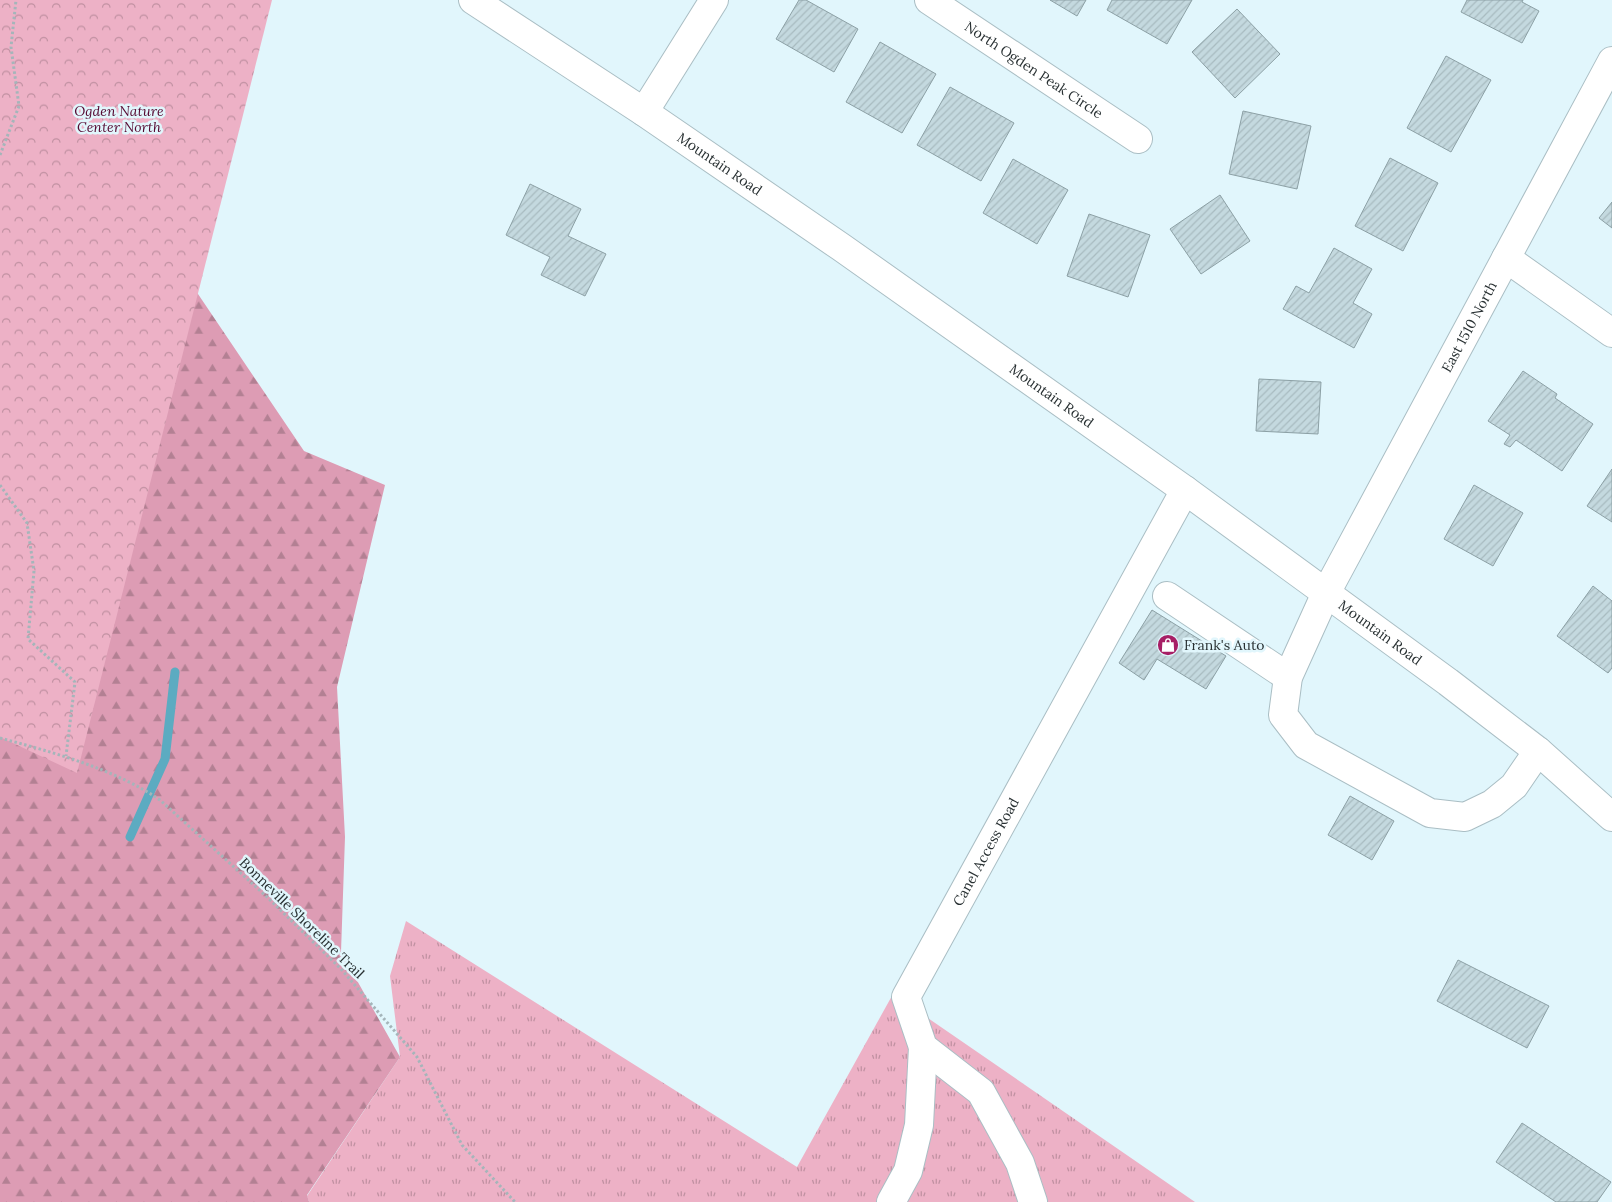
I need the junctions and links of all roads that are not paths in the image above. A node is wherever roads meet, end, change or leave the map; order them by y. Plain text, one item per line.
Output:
1 (473, 0) edge
2 (714, 0) edge
3 (929, 0) edge
4 (1612, 61) edge
5 (644, 112) junction
6 (1138, 139) dead end
7 (1506, 258) junction
8 (1612, 333) edge
9 (1185, 490) junction
10 (1326, 593) junction
11 (1168, 596) dead end
12 (1288, 677) junction
13 (1538, 751) junction
14 (1612, 817) edge
15 (923, 1047) junction
16 (891, 1202) edge
17 (1033, 1202) edge

1 - 5 street, Mountain Road
2 - 5 street
3 - 6 street, North Ogden Peak Circle
4 - 7 street, East 1510 North
5 - 9 street, Mountain Road
7 - 8 street
7 - 10 street, East 1510 North
9 - 10 street, Mountain Road
9 - 15 street, Canel Access Road
10 - 12 street, East 1510 North
10 - 13 street, Mountain Road
11 - 12 street
12 - 13 street, East 1510 North
13 - 14 street, Mountain Road
15 - 16 street
15 - 17 street

